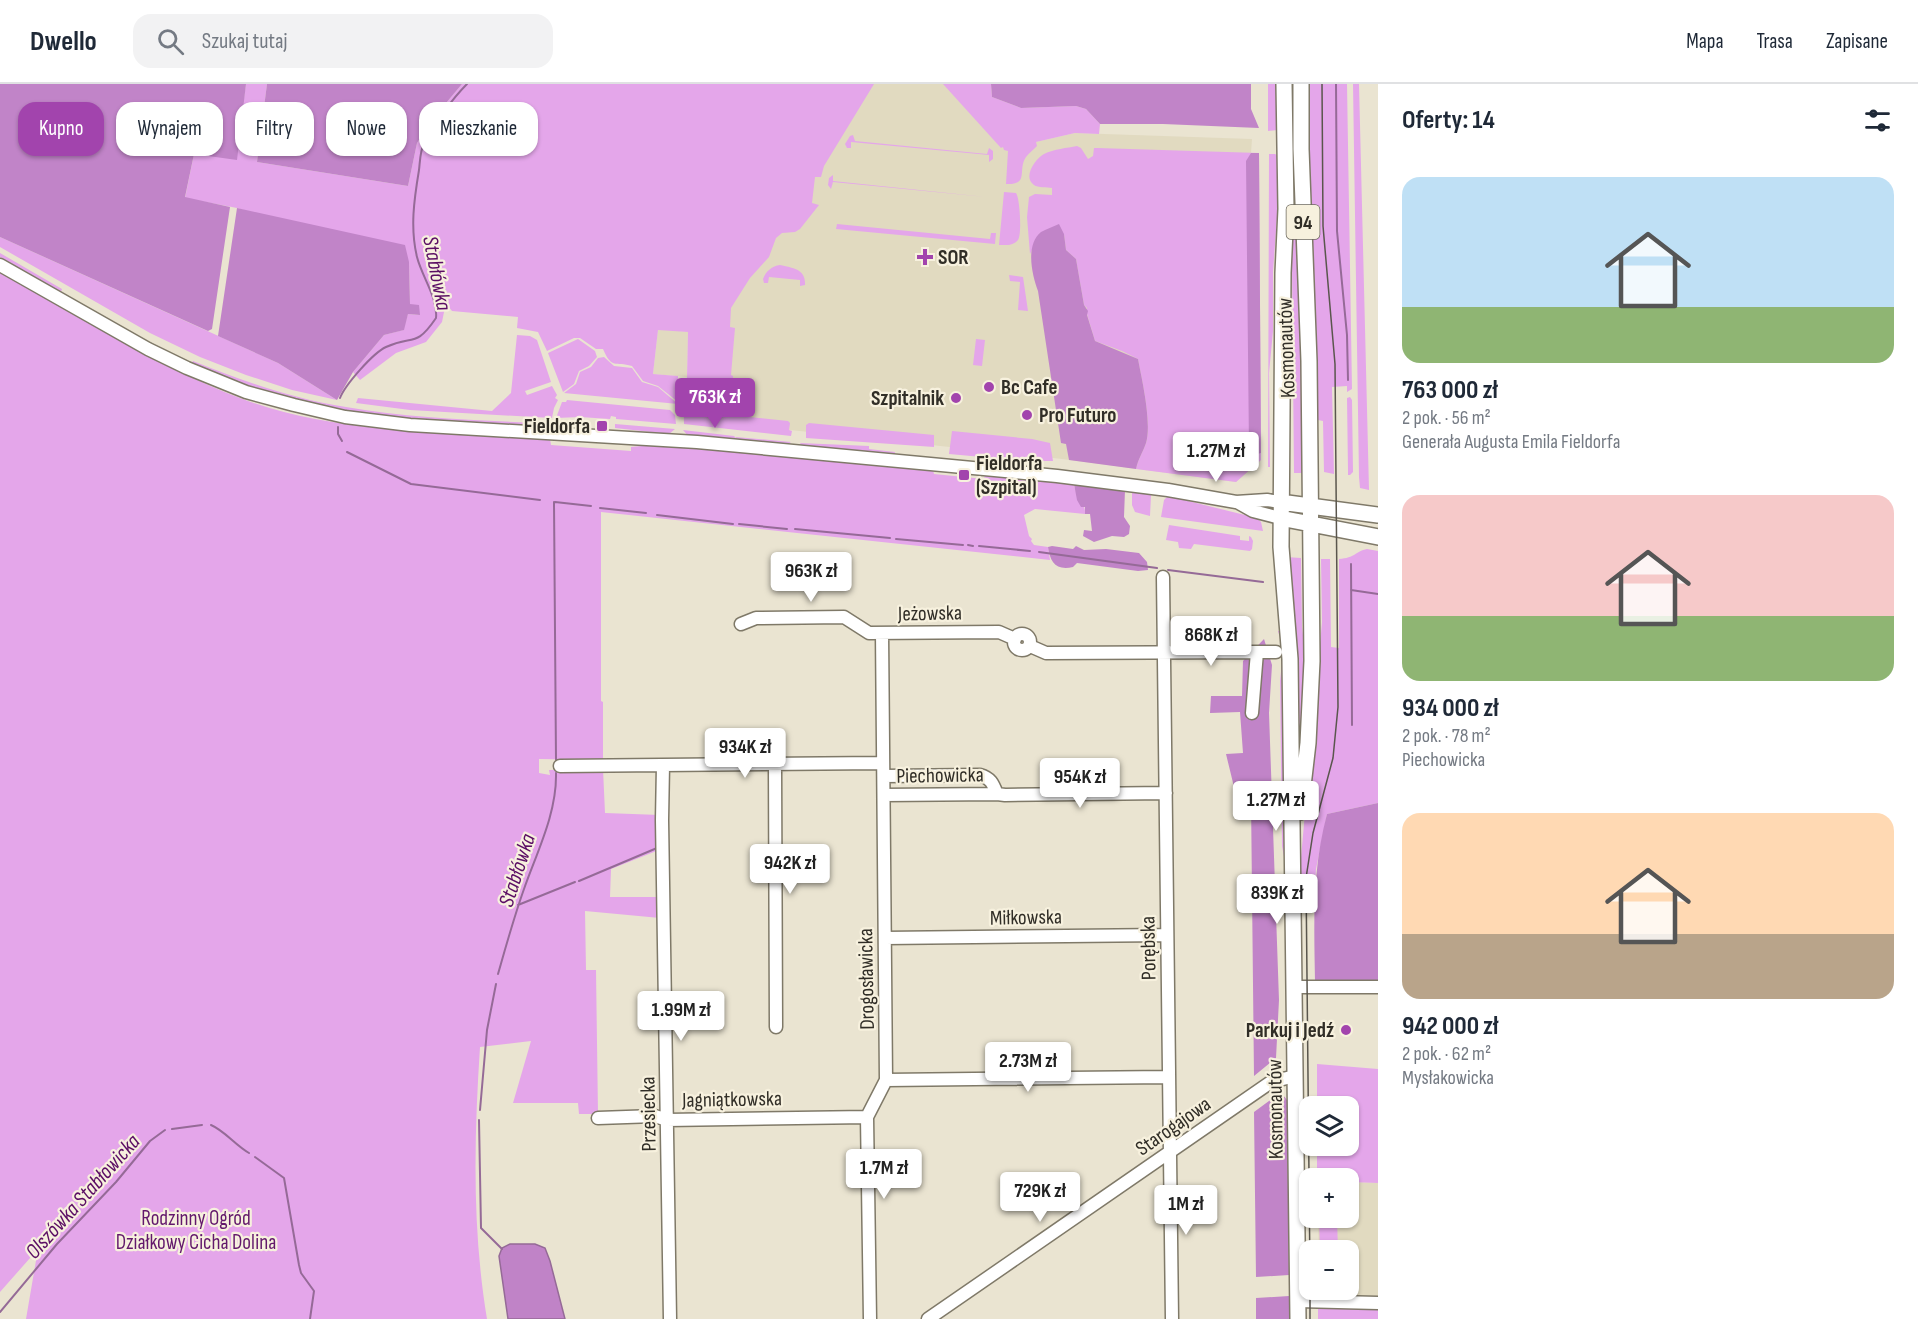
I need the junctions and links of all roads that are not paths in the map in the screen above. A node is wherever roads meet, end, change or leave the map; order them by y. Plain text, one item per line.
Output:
1 (1284, 84) edge
2 (1301, 84) edge
3 (0, 265) edge
4 (1280, 501) junction
5 (1236, 502) junction
6 (1311, 505) junction
7 (1378, 515) edge
8 (1280, 518) junction
9 (1311, 525) junction
10 (1378, 537) edge
11 (1163, 577) dead end
12 (741, 624) dead end
13 (882, 633) junction
14 (1164, 652) junction
15 (1257, 652) junction
16 (1276, 652) dead end
17 (1252, 713) dead end
18 (883, 763) junction
19 (775, 764) junction
20 (663, 765) junction
21 (560, 766) dead end
22 (884, 776) junction
23 (1166, 793) junction
24 (997, 794) junction
25 (884, 795) junction
26 (1293, 862) junction
27 (1167, 935) junction
28 (885, 938) junction
29 (1294, 987) junction
30 (1378, 987) edge
31 (776, 1027) dead end
32 (1295, 1076) junction
33 (1169, 1077) junction
34 (886, 1080) junction
35 (867, 1117) junction
36 (598, 1118) dead end
37 (667, 1120) junction
38 (1169, 1153) junction
39 (1298, 1301) junction
40 (1378, 1303) edge
41 (670, 1319) edge
42 (870, 1319) edge
43 (928, 1319) edge
44 (1172, 1319) edge
45 (1298, 1319) edge

1 - 4 main road, Kosmonautów / 94
2 - 6 main road, Kosmonautów / 94
3 - 5 street
4 - 5 street
4 - 6 main road
4 - 8 main road, Kosmonautów / 94
5 - 8 street
6 - 7 main road
6 - 9 main road, Kosmonautów
8 - 9 main road
8 - 26 main road, Kosmonautów
9 - 10 main road
9 - 26 main road, Kosmonautów
11 - 14 street, Porębska
12 - 13 street, Jeżowska
13 - 14 street, Jeżowska
13 - 18 street, Drogosławicka
14 - 15 street, Jeżowska
14 - 23 street, Porębska
15 - 16 street, Jeżowska
15 - 17 street
18 - 19 street, Piechowicka
18 - 22 street, Drogosławicka
19 - 20 street, Piechowicka
19 - 31 street
20 - 21 street, Piechowicka
20 - 37 street, Przesiecka
22 - 24 street, Piechowicka
22 - 25 street, Drogosławicka
23 - 24 street, Piechowicka
23 - 27 street, Porębska
24 - 25 street, Piechowicka
25 - 28 street, Drogosławicka
26 - 29 main road, Kosmonautów
27 - 28 street, Miłkowska
27 - 33 street, Porębska
28 - 34 street, Drogosławicka
29 - 30 street
29 - 32 main road, Kosmonautów
32 - 38 street, Starogajowa
32 - 39 main road, Kosmonautów
33 - 34 street
33 - 38 street, Porębska
34 - 35 street, Drogosławicka
35 - 37 street, Jagniątkowska
35 - 42 street, Drogosławicka
36 - 37 street, Jagniątkowska
37 - 41 street, Przesiecka
38 - 43 street, Starogajowa
38 - 44 street, Porębska
39 - 40 street
39 - 45 main road, Kosmonautów

